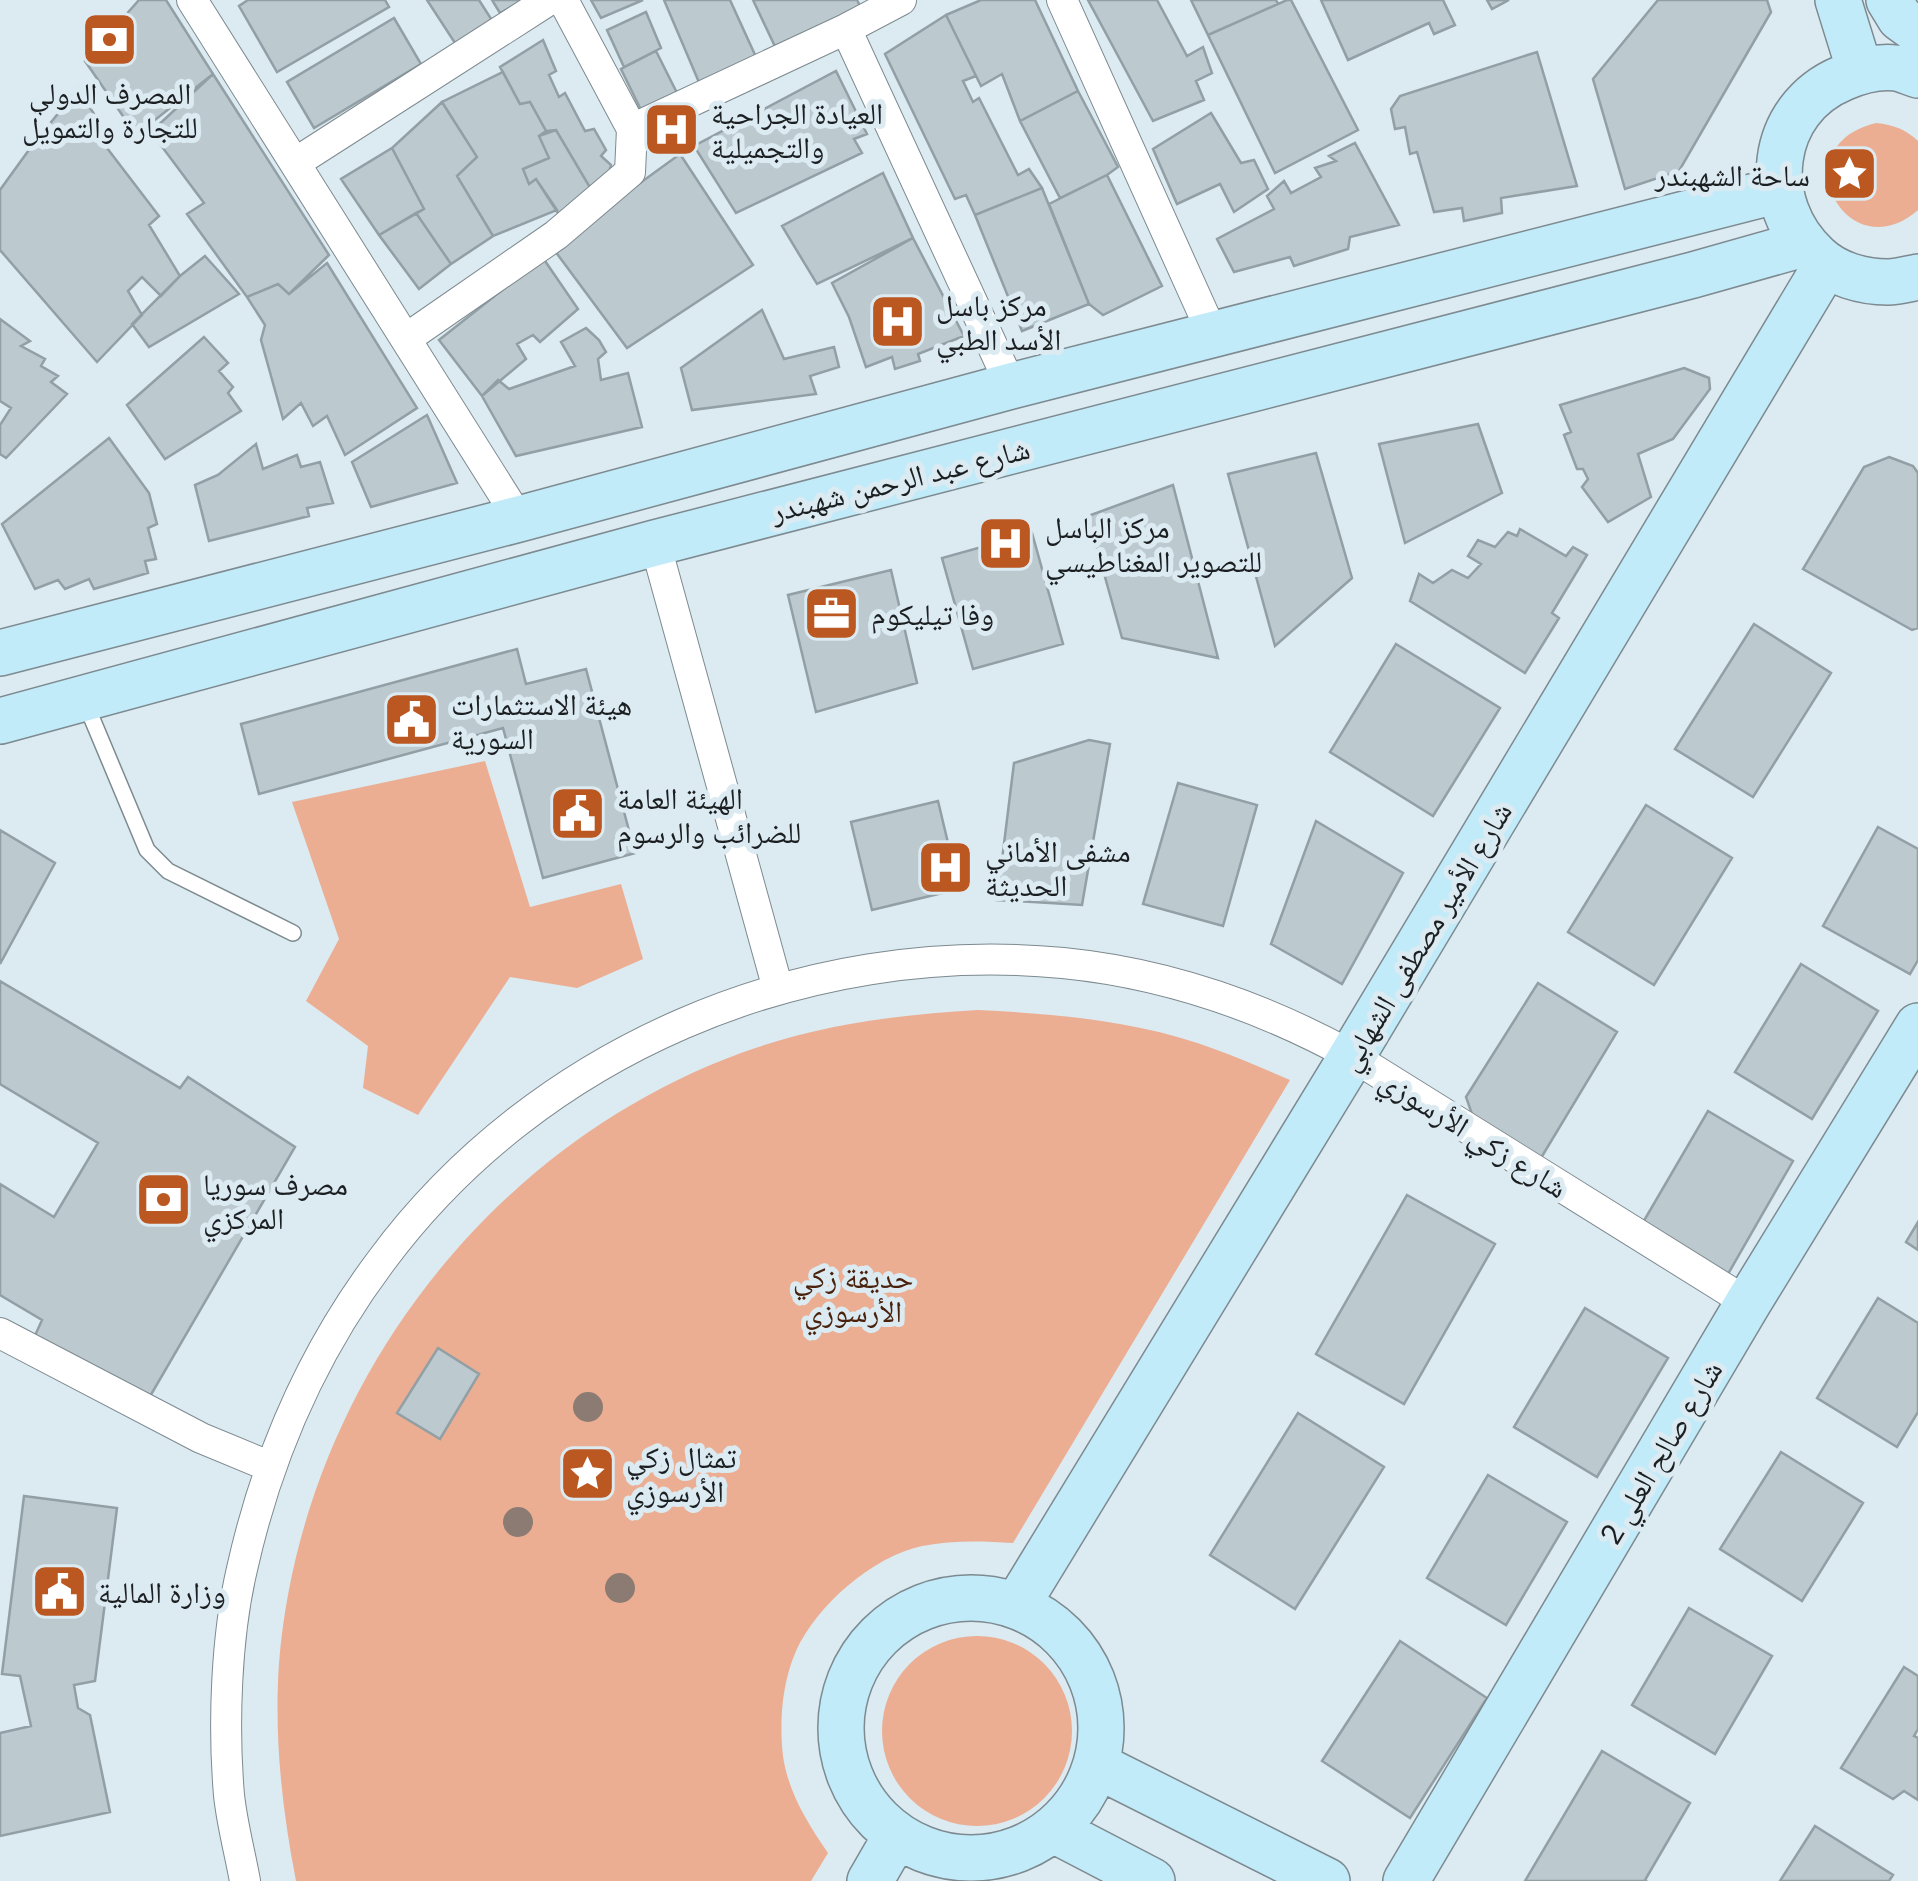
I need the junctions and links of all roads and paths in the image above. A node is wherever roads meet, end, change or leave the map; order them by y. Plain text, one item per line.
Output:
1 (192, 0) edge
2 (549, 0) edge
3 (563, 0) edge
4 (901, 0) edge
5 (1062, 0) edge
6 (1838, 0) edge
7 (1888, 0) edge
8 (846, 29) junction
9 (1918, 30) edge
10 (1860, 71) junction
11 (1918, 74) edge
12 (632, 129) junction
13 (294, 163) junction
14 (1779, 190) junction
15 (1814, 254) junction
16 (1918, 277) edge
17 (1213, 335) junction
18 (407, 338) junction
19 (1011, 386) junction
20 (519, 518) junction
21 (655, 542) junction
22 (0, 654) edge
23 (84, 698) junction
24 (0, 721) edge
25 (293, 932) dead end
26 (778, 989) junction
27 (1918, 1026) edge
28 (1352, 1056) junction
29 (1748, 1303) junction
30 (0, 1333) edge
31 (270, 1467) junction
32 (1017, 1605) junction
33 (1096, 1765) junction
34 (1054, 1830) junction
35 (896, 1836) junction
36 (245, 1881) edge
37 (870, 1881) edge
38 (1152, 1881) edge
39 (1327, 1881) edge
40 (1406, 1881) edge

1 - 13 street
2 - 13 street
3 - 12 street
4 - 8 street
5 - 17 street
6 - 10 main road
7 - 9 main road
8 - 12 street
8 - 19 street
10 - 11 main road
10 - 14 main road
12 - 18 street
13 - 18 street
14 - 15 main road
14 - 17 main road, شارع عبد الرحمن شهبندر
15 - 16 main road
15 - 21 main road, شارع عبد الرحمن شهبندر
15 - 28 main road, شارع الأمير مصطفى الشهابي
17 - 19 main road, شارع عبد الرحمن شهبندر
18 - 20 street
19 - 20 main road, شارع عبد الرحمن شهبندر
20 - 22 main road, شارع عبد الرحمن شهبندر
21 - 23 main road, شارع عبد الرحمن شهبندر
21 - 26 street
23 - 24 main road, شارع عبد الرحمن شهبندر
23 - 25 lane
26 - 28 street, شارع زكي الأرسوزي
26 - 31 street, شارع زكي الأرسوزي
27 - 29 main road, شارع صالح العلي 2
28 - 29 street, شارع زكي الأرسوزي
28 - 32 main road, شارع الأمير مصطفى الشهابي
29 - 40 main road, شارع صالح العلي 2
30 - 31 street
31 - 36 street, شارع زكي الأرسوزي
32 - 33 main road
32 - 35 main road
33 - 34 main road
33 - 39 main road
34 - 35 main road
34 - 38 main road
35 - 37 main road

